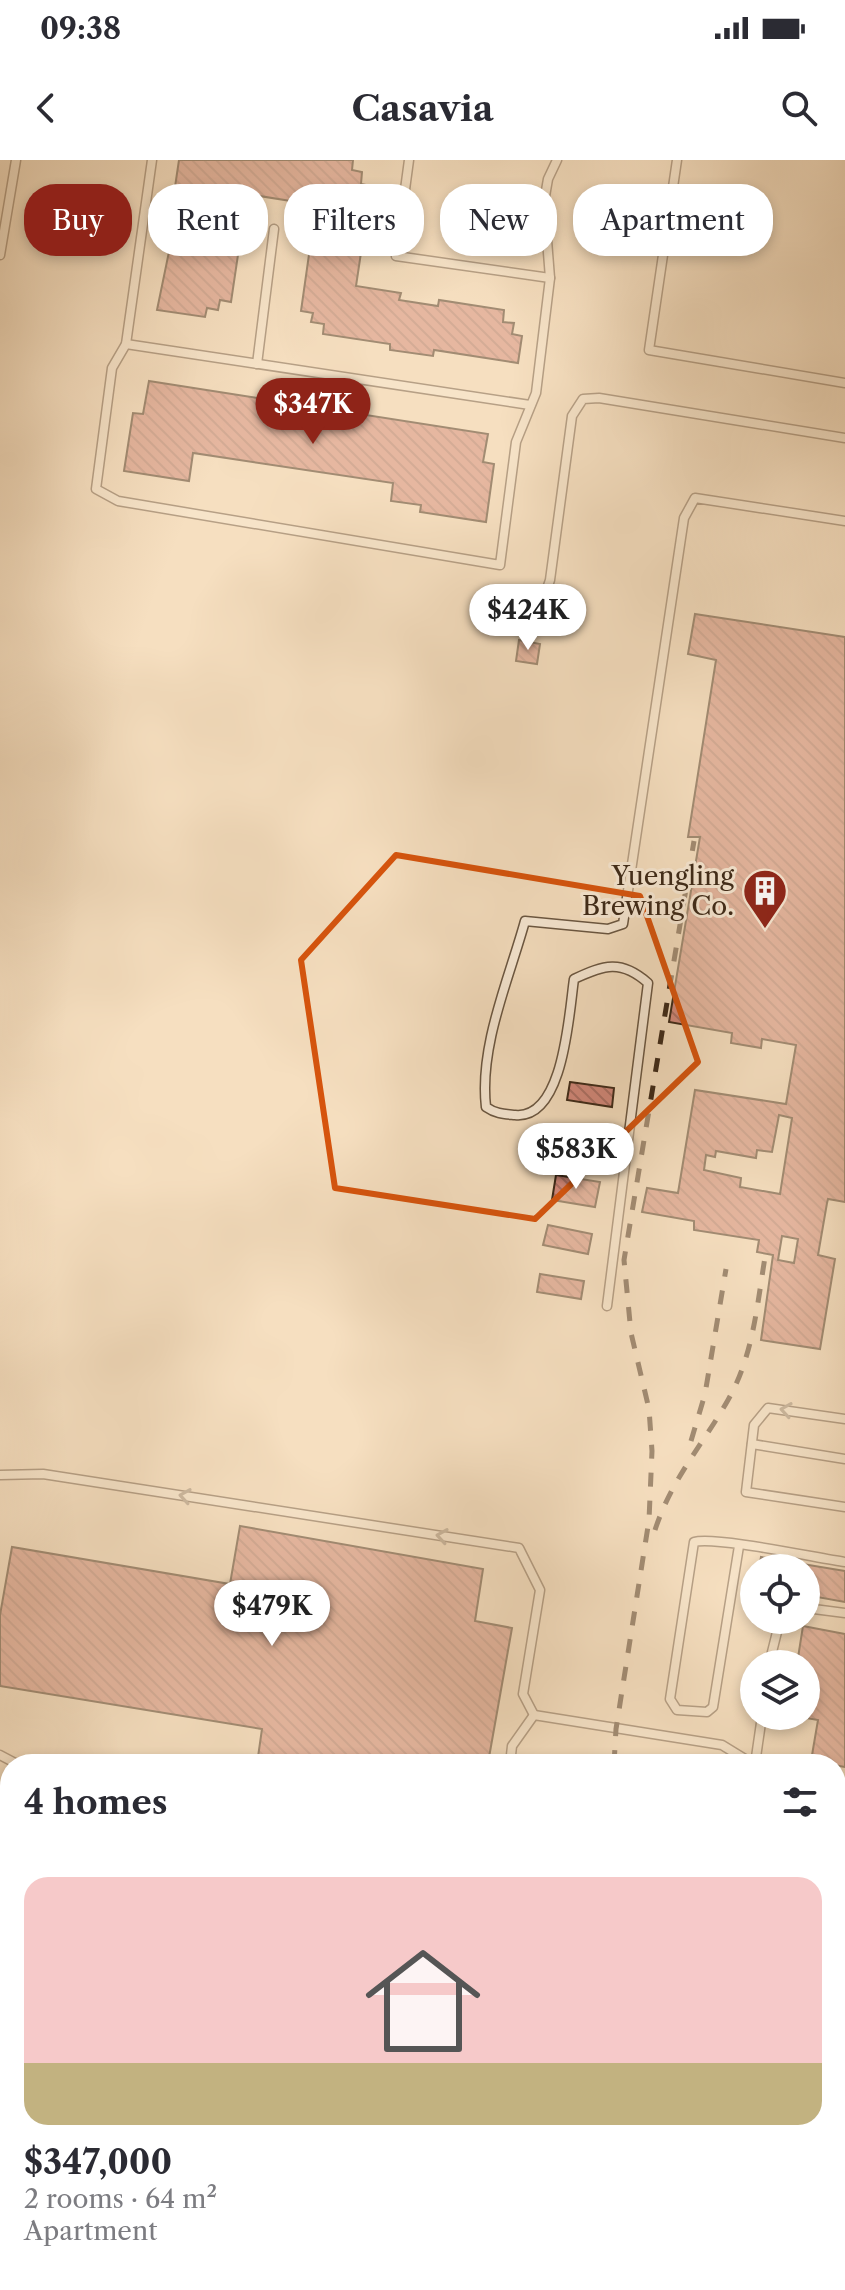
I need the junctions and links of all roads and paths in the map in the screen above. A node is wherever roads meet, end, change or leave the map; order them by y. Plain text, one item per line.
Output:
1 (16, 160) edge
2 (152, 160) edge
3 (409, 160) edge
4 (557, 160) edge
5 (677, 160) edge
6 (274, 229) dead end
7 (0, 255) edge
8 (550, 278) junction
9 (126, 344) junction
10 (257, 364) junction
11 (845, 383) edge
12 (530, 405) junction
13 (845, 438) edge
14 (845, 521) edge
15 (499, 628) dead end
16 (607, 1306) dead end
17 (845, 1419) edge
18 (752, 1444) junction
19 (845, 1459) edge
20 (0, 1475) edge
21 (845, 1507) edge
22 (739, 1546) junction
23 (845, 1562) edge
24 (820, 1610) edge
25 (845, 1613) edge
26 (534, 1715) junction
27 (760, 1730) edge
28 (511, 1754) edge
29 (737, 1754) edge
30 (756, 1754) edge

1 - 7 lane
2 - 9 lane
3 - 8 lane
4 - 8 lane
5 - 11 lane
6 - 10 lane
8 - 12 lane
9 - 10 lane
9 - 12 lane
10 - 12 lane
13 - 15 lane
14 - 16 lane
17 -> 18 lane
18 - 19 lane
18 - 21 lane
26 -> 20 lane
22 - 22 lane
22 - 23 lane
24 - 25 lane
26 - 28 lane
26 - 29 lane
27 - 30 lane

